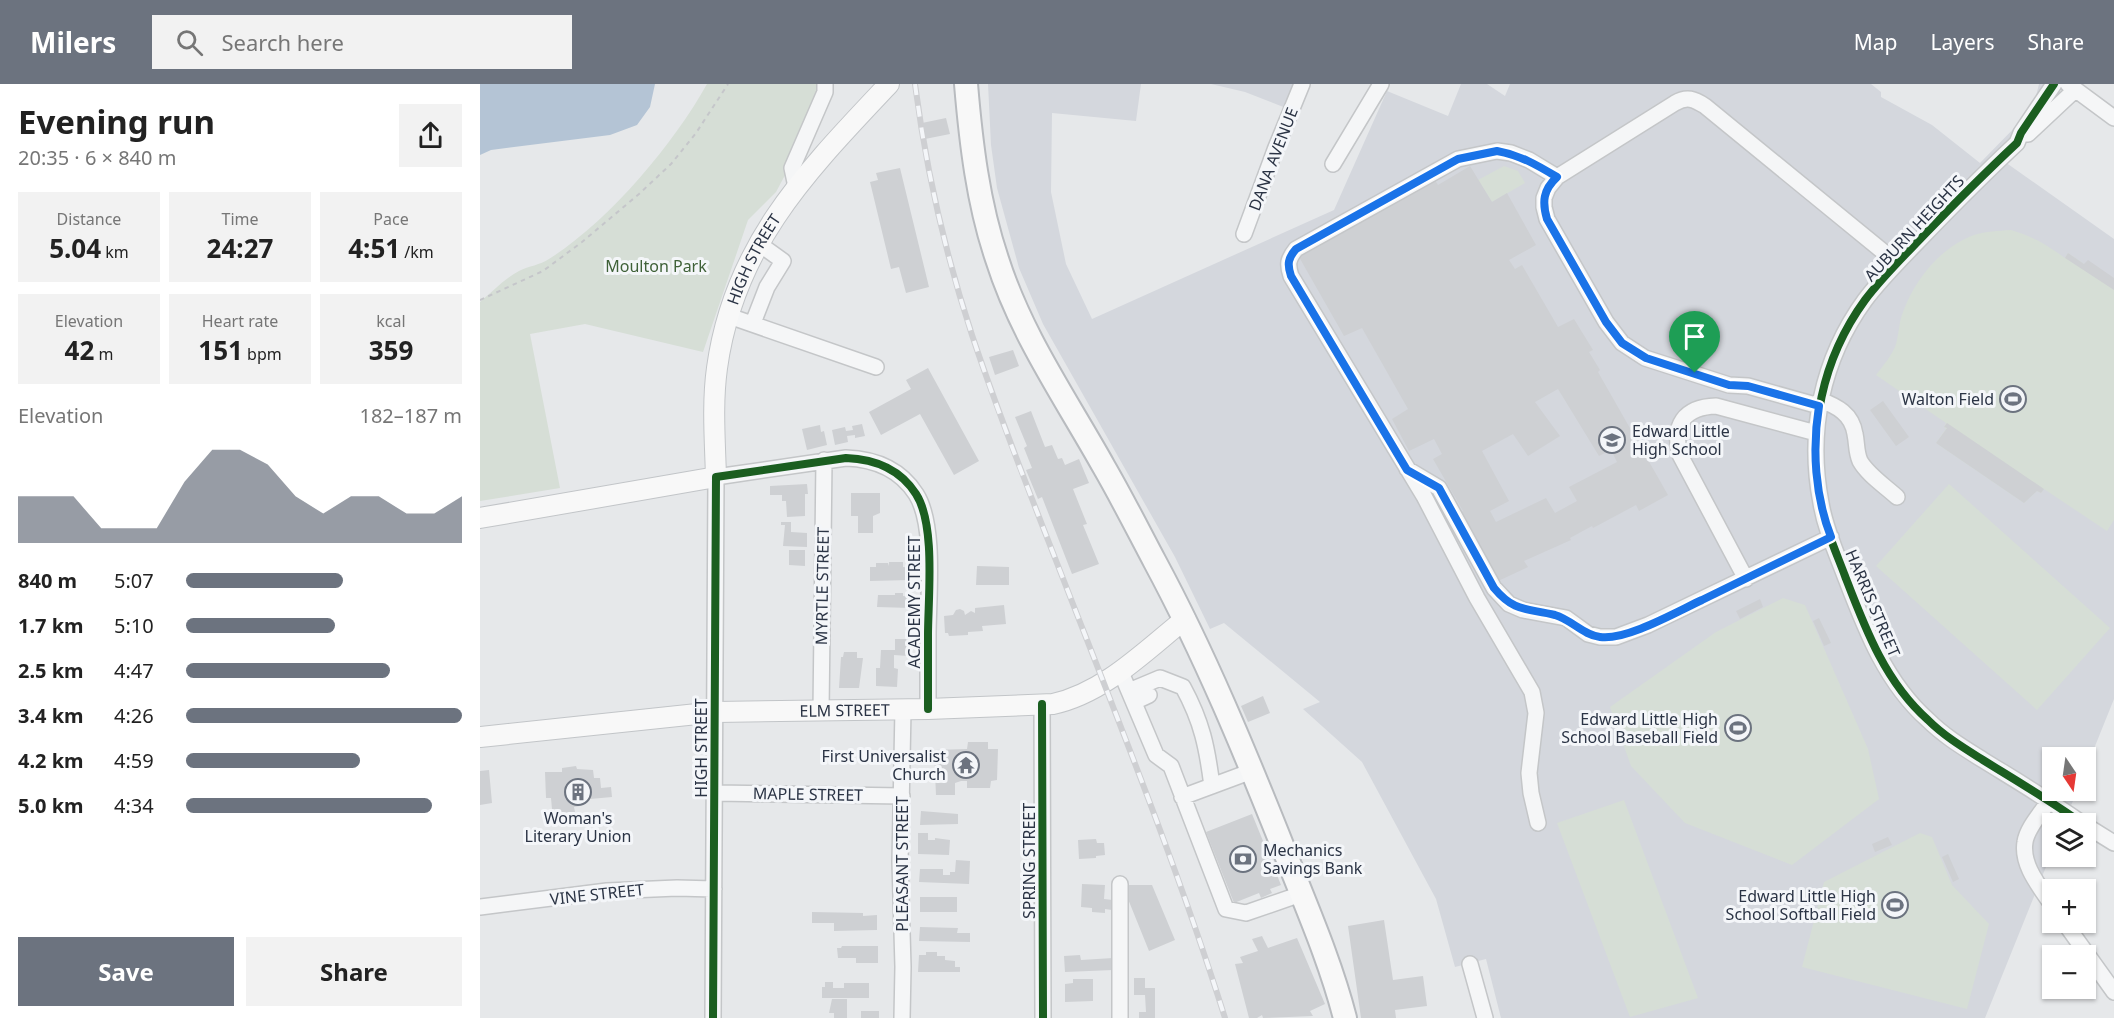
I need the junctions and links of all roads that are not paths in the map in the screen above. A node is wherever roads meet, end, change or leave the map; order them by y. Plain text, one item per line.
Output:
1 (825, 84) edge
2 (889, 84) edge
3 (966, 84) edge
4 (1302, 84) edge
5 (1380, 84) edge
6 (2054, 84) edge
7 (2071, 87) edge
8 (2114, 118) edge
9 (2017, 143) junction
10 (1333, 164) dead end
11 (1557, 177) junction
12 (796, 187) junction
13 (1244, 234) dead end
14 (758, 243) junction
15 (1897, 263) junction
16 (729, 316) junction
17 (753, 323) junction
18 (876, 366) dead end
19 (1820, 403) junction
20 (1816, 433) junction
21 (824, 460) junction
22 (1407, 470) junction
23 (716, 477) junction
24 (1897, 497) dead end
25 (480, 518) edge
26 (1831, 537) junction
27 (1746, 579) junction
28 (1185, 619) junction
29 (1120, 670) junction
30 (1173, 684) junction
31 (1132, 696) junction
32 (1042, 704) junction
33 (928, 709) junction
34 (903, 710) junction
35 (821, 711) junction
36 (716, 712) junction
37 (480, 737) edge
38 (1252, 771) junction
39 (1212, 786) junction
40 (715, 793) junction
41 (902, 796) junction
42 (1182, 797) junction
43 (2042, 797) edge
44 (2049, 801) joint
45 (2067, 813) edge
46 (1538, 823) dead end
47 (2096, 832) edge
48 (2114, 843) edge
49 (1120, 884) dead end
50 (714, 889) junction
51 (2042, 891) edge
52 (1301, 894) junction
53 (480, 908) edge
54 (2072, 933) edge
55 (1470, 964) dead end
56 (2114, 992) edge
57 (713, 1018) edge
58 (902, 1018) edge
59 (1042, 1018) edge
60 (1120, 1018) edge
61 (1345, 1018) edge
62 (1485, 1018) edge

1 - 12 street
2 - 12 main road, HIGH STREET
3 - 28 highway
4 - 13 street, DANA AVENUE
5 - 10 street
6 - 9 street, AUBURN HEIGHTS
7 - 8 street
7 - 9 street
9 - 15 street, AUBURN HEIGHTS
11 - 15 street
11 - 19 street
11 - 22 street
12 - 14 main road, HIGH STREET
14 - 16 main road, HIGH STREET
14 - 17 street
15 - 19 street, AUBURN HEIGHTS
16 - 17 street
16 - 23 main road, HIGH STREET
17 - 18 street
19 - 20 street, HARRIS STREET
19 - 24 street
20 - 26 street, HARRIS STREET
20 - 27 street
21 - 23 street, ACADEMY STREET
21 - 33 street, ACADEMY STREET
21 - 35 street, MYRTLE STREET
22 - 27 street
22 - 46 street
23 - 25 main road, ACADEMY STREET
23 - 36 street, HIGH STREET
26 - 27 street
26 - 43 street, HARRIS STREET
28 - 29 main road, ELM STREET
28 - 38 highway
29 - 31 street
29 - 32 main road, ELM STREET
30 - 31 street
30 - 31 street
30 - 39 street
31 - 42 street
32 - 33 main road, ELM STREET
32 - 59 street, SPRING STREET
33 - 34 main road, ELM STREET
34 - 35 main road, ELM STREET
34 - 41 street, PLEASANT STREET
35 - 36 main road, ELM STREET
36 - 37 main road, ELM STREET
36 - 40 street, HIGH STREET
38 - 39 street
38 - 52 highway
39 - 42 street
40 - 41 street, MAPLE STREET
40 - 50 street, HIGH STREET
41 - 58 street, PLEASANT STREET
42 - 52 street
44 - 45 street, HARRIS STREET
44 - 51 street
47 - 48 street, HARRIS STREET
49 - 60 street
50 - 53 street, VINE STREET
50 - 57 street, HIGH STREET
52 - 61 highway
54 - 56 street
55 - 62 street

